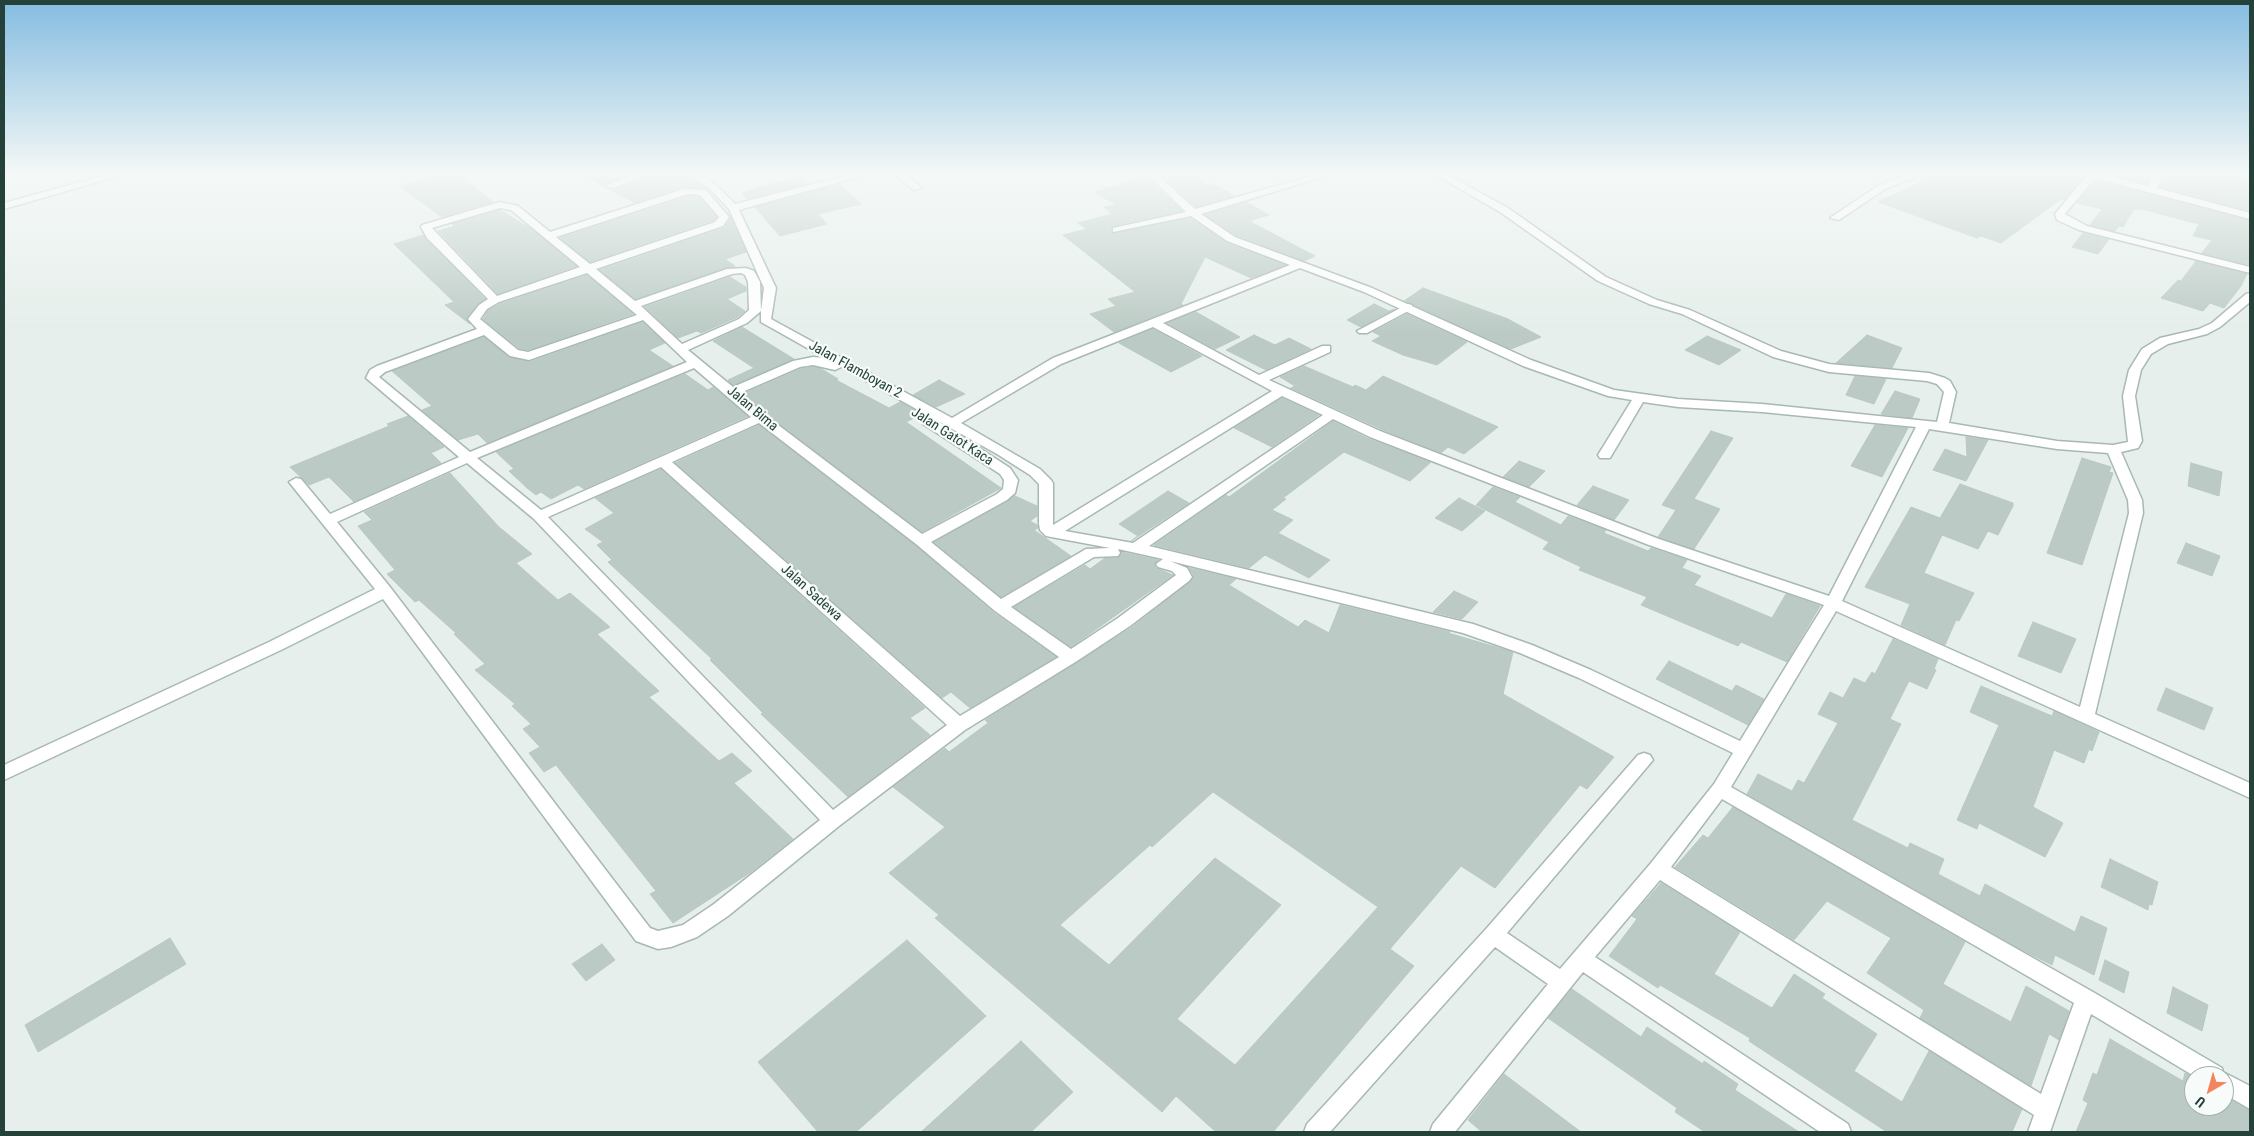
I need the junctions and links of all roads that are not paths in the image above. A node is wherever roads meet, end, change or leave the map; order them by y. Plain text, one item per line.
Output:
1 (428, 228) edge
2 (539, 228) edge
3 (574, 228) edge
4 (710, 228) edge
5 (742, 228) edge
6 (1126, 228) edge
7 (1215, 228) edge
8 (1530, 228) edge
9 (2083, 228) edge
10 (1117, 230) dead end
11 (549, 236) junction
12 (1299, 265) junction
13 (589, 270) junction
14 (2250, 270) edge
15 (2250, 296) edge
16 (495, 300) junction
17 (633, 305) junction
18 (1408, 307) junction
19 (644, 316) junction
20 (1153, 322) junction
21 (485, 330) junction
22 (1363, 331) dead end
23 (681, 349) junction
24 (1326, 349) dead end
25 (696, 363) junction
26 (1259, 380) junction
27 (1281, 391) junction
28 (732, 392) junction
29 (1639, 398) junction
30 (1331, 414) junction
31 (760, 418) junction
32 (952, 423) junction
33 (1933, 426) junction
34 (2113, 449) junction
35 (1605, 455) dead end
36 (470, 457) junction
37 (663, 461) junction
38 (296, 482) dead end
39 (539, 516) junction
40 (326, 521) junction
41 (1050, 533) junction
42 (921, 541) junction
43 (1136, 548) junction
44 (385, 591) junction
45 (1833, 603) junction
46 (1000, 607) junction
47 (1067, 660) junction
48 (2086, 718) junction
49 (959, 725) junction
50 (1744, 751) junction
51 (1644, 760) dead end
52 (4, 773) edge
53 (1720, 790) junction
54 (2250, 790) edge
55 (832, 821) junction
56 (1658, 869) junction
57 (1493, 935) junction
58 (1581, 959) junction
59 (1563, 982) junction
60 (2086, 998) junction
61 (2198, 1066) edge
62 (2234, 1088) edge
63 (2250, 1098) edge
64 (2048, 1110) junction
65 (1314, 1132) edge
66 (1442, 1132) edge
67 (1840, 1132) edge
68 (2039, 1132) edge

1 - 16 street, Jalan Bima
2 - 11 street, Jalan Bima
3 - 11 street
4 - 13 street
5 - 32 street, Jalan Flamboyan 2
6 - 10 street
7 - 12 street
8 - 33 street
9 - 14 street
11 - 13 street, Jalan Bima
12 - 18 street
12 - 20 street
13 - 16 street
13 - 17 street, Jalan Bima
15 - 34 street
16 - 21 street
17 - 19 street, Jalan Bima
17 - 23 street
18 - 22 street
18 - 29 street
19 - 21 street
19 - 23 street, Jalan Bima
20 - 26 street
20 - 32 street
21 - 36 street
23 - 25 street, Jalan Bima
24 - 26 street
25 - 28 street, Jalan Bima
25 - 36 street
26 - 27 street
27 - 30 street
27 - 41 street
28 - 31 street, Jalan Bima
28 - 42 street, Jalan Gatot Kaca
29 - 33 street
29 - 35 street
30 - 43 street
30 - 45 street
31 - 37 street
31 - 42 street, Jalan Bima
32 - 41 street, Jalan Flamboyan 2
33 - 34 street
33 - 45 street
34 - 48 street
36 - 39 street
36 - 40 street
37 - 39 street
37 - 49 street, Jalan Sadewa
38 - 40 street
39 - 55 street
40 - 44 street
41 - 43 street
42 - 46 street, Jalan Bima
43 - 50 street
44 - 52 street
44 - 55 street
45 - 48 street
45 - 50 street
46 - 47 street, Jalan Bima
46 - 47 street
47 - 49 street
48 - 54 street
49 - 55 street
50 - 53 street
51 - 57 street
53 - 56 street
53 - 60 street
56 - 58 street
56 - 64 street
57 - 59 street
57 - 65 street
58 - 59 street
58 - 67 street
59 - 66 street
60 - 61 street
60 - 64 street
62 - 63 street
64 - 68 street

